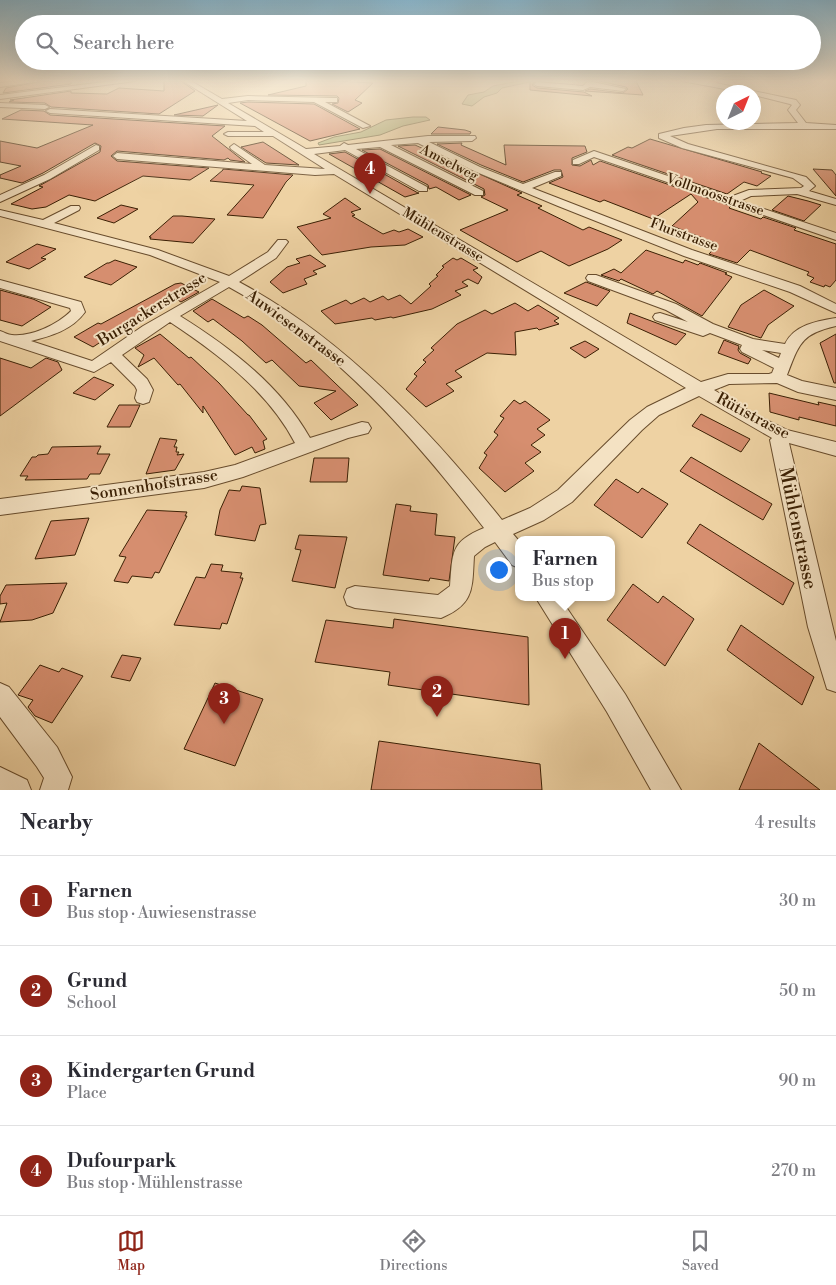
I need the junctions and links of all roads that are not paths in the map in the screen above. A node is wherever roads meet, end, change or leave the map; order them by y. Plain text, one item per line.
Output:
1 (170, 118) edge
2 (245, 118) edge
3 (350, 118) edge
4 (797, 118) edge
5 (255, 124) junction
6 (802, 124) junction
7 (366, 126) dead end
8 (836, 127) edge
9 (228, 134) dead end
10 (273, 134) junction
11 (472, 138) dead end
12 (419, 140) junction
13 (381, 144) junction
14 (344, 146) junction
15 (234, 147) dead end
16 (96, 148) dead end
17 (303, 152) junction
18 (117, 156) dead end
19 (576, 162) dead end
20 (263, 167) junction
21 (335, 171) junction
22 (558, 174) dead end
23 (523, 188) junction
24 (423, 189) dead end
25 (797, 191) junction
26 (479, 193) dead end
27 (0, 200) edge
28 (733, 200) junction
29 (836, 202) edge
30 (75, 208) dead end
31 (0, 213) edge
32 (44, 224) junction
33 (836, 237) edge
34 (282, 242) dead end
35 (592, 278) dead end
36 (229, 282) junction
37 (0, 284) edge
38 (836, 309) edge
39 (171, 316) junction
40 (660, 317) dead end
41 (836, 322) edge
42 (6, 338) edge
43 (789, 350) junction
44 (112, 354) junction
45 (781, 371) junction
46 (701, 388) junction
47 (836, 394) edge
48 (143, 398) dead end
49 (362, 428) dead end
50 (782, 435) junction
51 (305, 446) junction
52 (836, 449) edge
53 (0, 507) edge
54 (499, 532) junction
55 (515, 553) edge
56 (355, 597) dead end
57 (549, 601) edge
58 (836, 680) edge
59 (0, 696) edge
60 (0, 781) edge
61 (17, 790) edge
62 (54, 790) edge
63 (667, 790) edge

1 - 5 street
2 - 5 street, Mühlenstrasse
3 - 7 street
4 - 6 street
5 - 10 street, Mühlenstrasse
6 - 8 street
6 - 25 street
9 - 10 street
10 - 17 street, Mühlenstrasse
11 - 12 street
12 - 13 street
12 - 23 street
13 - 14 street
13 - 26 street, Amselweg
14 - 17 street
14 - 24 street
15 - 20 street
16 - 27 street
17 - 21 street, Mühlenstrasse
18 - 20 street
19 - 28 street, Vollmoosstrasse
20 - 21 street
21 - 46 street, Mühlenstrasse
22 - 23 street
23 - 38 street, Flurstrasse
25 - 28 street
25 - 29 street
28 - 33 street, Vollmoosstrasse
30 - 32 street
31 - 32 street, Auwiesenstrasse
32 - 36 street, Auwiesenstrasse
34 - 36 street, Burgackerstrasse
35 - 43 street
36 - 39 street, Burgackerstrasse
36 - 54 street, Auwiesenstrasse
37 - 42 street
39 - 44 street, Burgackerstrasse
39 - 51 street
40 - 45 street
41 - 43 street
42 - 44 street, Burgackerstrasse
43 - 45 street
44 - 48 street
45 - 46 street
45 - 47 street
46 - 50 street, Rütistrasse
46 - 54 street
49 - 51 street, Sonnenhofstrasse
50 - 52 street, Rütistrasse
50 - 58 street, Mühlenstrasse
51 - 53 street, Sonnenhofstrasse
54 - 55 street, Auwiesenstrasse
54 - 56 street
57 - 63 street
59 - 62 street
60 - 61 street

